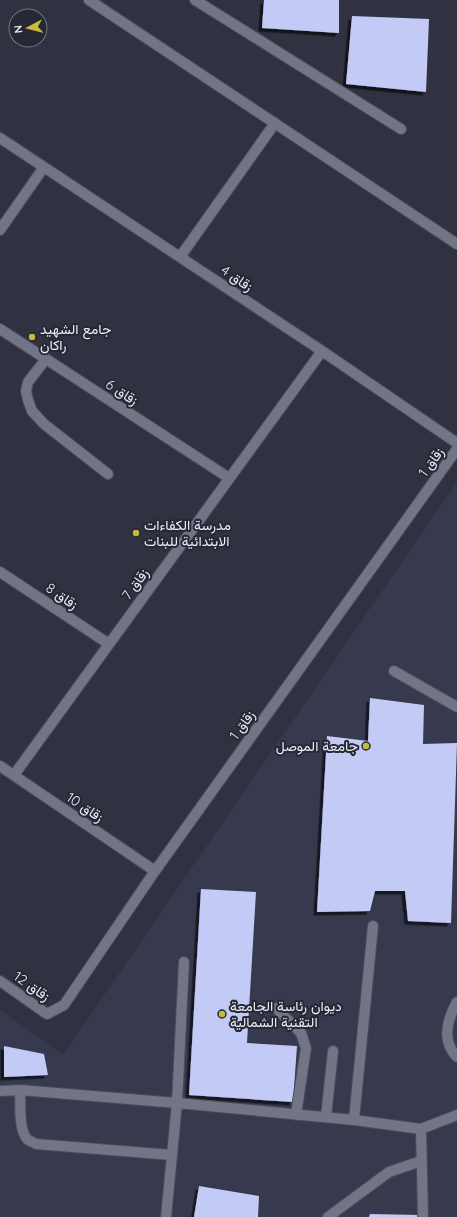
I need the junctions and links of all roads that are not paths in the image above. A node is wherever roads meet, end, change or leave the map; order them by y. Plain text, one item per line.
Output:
1 (89, 0) edge
2 (195, 0) edge
3 (275, 123) junction
4 (401, 129) dead end
5 (0, 138) edge
6 (44, 167) junction
7 (0, 230) edge
8 (457, 244) edge
9 (180, 257) junction
10 (0, 329) edge
11 (322, 351) junction
12 (46, 359) junction
13 (457, 443) edge
14 (457, 450) edge
15 (108, 474) dead end
16 (229, 478) junction
17 (0, 572) edge
18 (109, 644) junction
19 (394, 671) dead end
20 (457, 707) edge
21 (0, 766) edge
22 (14, 775) junction
23 (155, 871) junction
24 (373, 926) dead end
25 (184, 962) dead end
26 (0, 981) edge
27 (457, 1002) edge
28 (276, 1008) dead end
29 (47, 1014) joint
30 (333, 1051) dead end
31 (457, 1057) edge
32 (20, 1090) junction
33 (0, 1091) edge
34 (177, 1103) junction
35 (296, 1115) junction
36 (457, 1115) edge
37 (326, 1117) junction
38 (354, 1120) junction
39 (421, 1129) junction
40 (172, 1155) junction
41 (421, 1161) junction
42 (166, 1217) edge
43 (328, 1217) edge
44 (423, 1217) edge

1 - 3 street
2 - 4 street
3 - 8 street
3 - 9 street
5 - 6 street, زقاق 4
6 - 7 street
6 - 9 street, زقاق 4
9 - 11 street, زقاق 4
10 - 12 street, زقاق 6
11 - 13 street, زقاق 4
11 - 16 street, زقاق 7
12 - 15 street
12 - 16 street, زقاق 6
14 - 23 street, زقاق 1
16 - 18 street, زقاق 7
17 - 18 street, زقاق 8
18 - 22 street, زقاق 7
19 - 20 street
21 - 22 street, زقاق 10
22 - 23 street, زقاق 10
23 - 29 street, زقاق 1
24 - 38 street
25 - 34 street
26 - 29 street, زقاق 12
27 - 31 street
28 - 35 street
30 - 37 street
32 - 33 street
32 - 34 street
32 - 40 street
34 - 35 street
34 - 40 street
35 - 37 street
36 - 39 street
37 - 38 street
38 - 39 street
39 - 41 street
40 - 42 street
41 - 43 street
41 - 44 street

